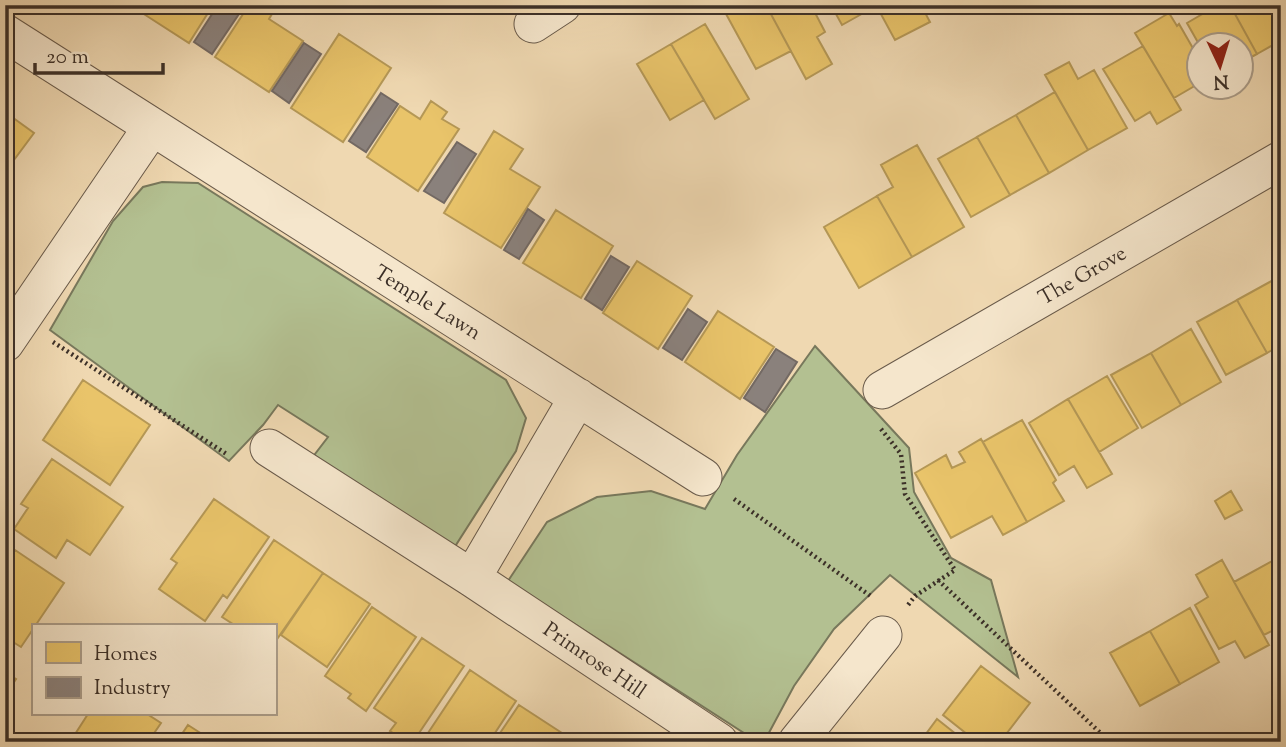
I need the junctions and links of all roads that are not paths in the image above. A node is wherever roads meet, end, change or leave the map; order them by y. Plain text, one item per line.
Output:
1 (5, 33) edge
2 (152, 127) junction
3 (1281, 160) edge
4 (13, 332) edge
5 (883, 390) road end
6 (578, 397) junction
7 (270, 448) road end
8 (703, 477) road end
9 (472, 578) junction
10 (880, 618) road end
11 (719, 742) edge
12 (797, 742) edge

1 - 2 street, Temple Lawn
2 - 4 street
2 - 6 street, Temple Lawn
3 - 5 street, The Grove
6 - 8 street, Temple Lawn
6 - 9 street
7 - 9 street, Primrose Hill
9 - 11 street, Primrose Hill
10 - 12 street

